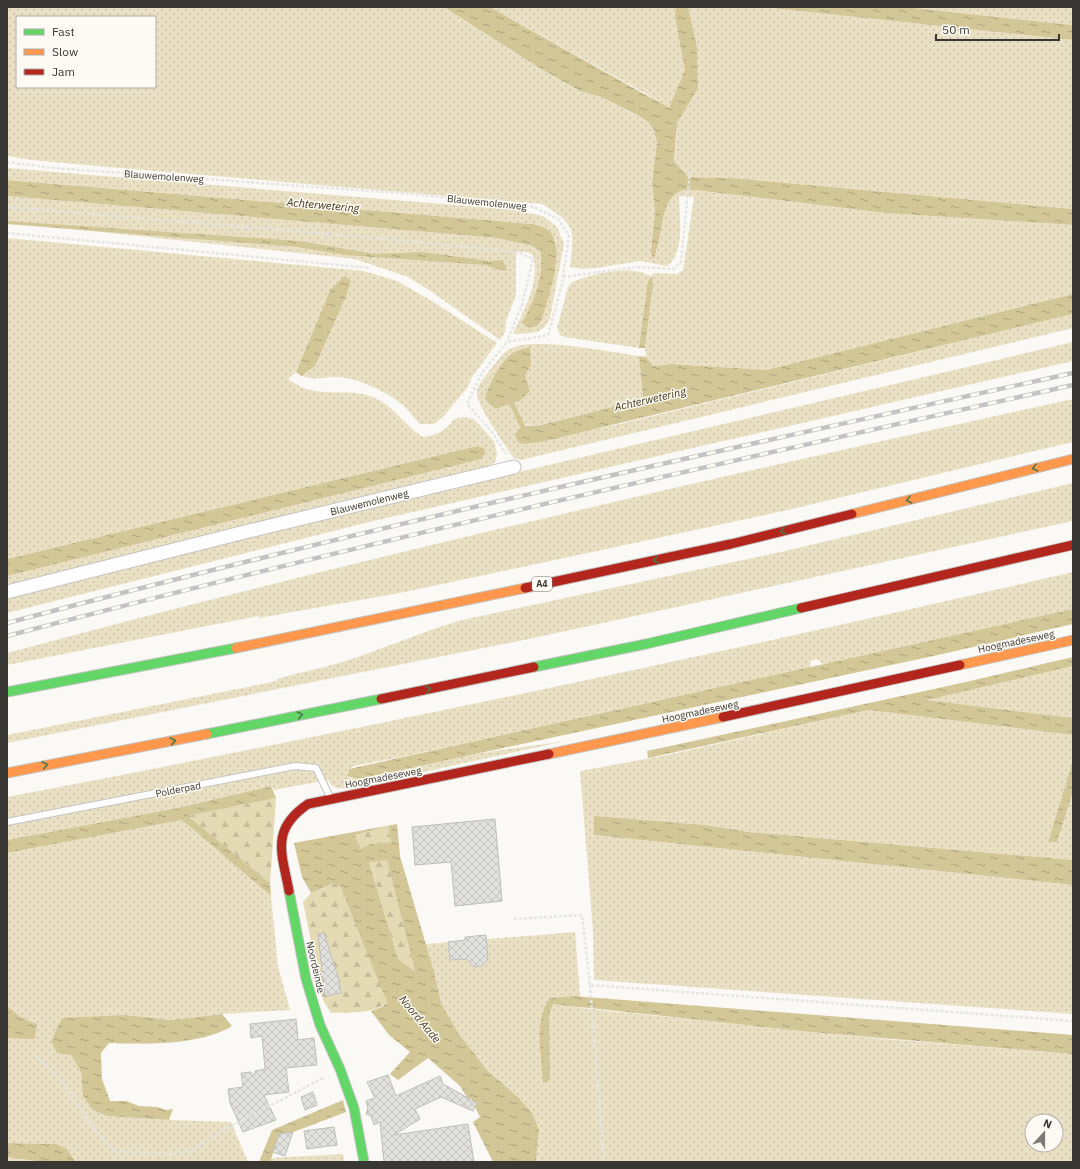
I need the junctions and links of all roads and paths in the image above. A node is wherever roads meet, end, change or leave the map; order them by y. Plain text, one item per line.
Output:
1 (7, 162) edge
2 (690, 170) dead end
3 (7, 207) edge
4 (7, 233) edge
5 (370, 268) dead end
6 (563, 277) junction
7 (507, 342) junction
8 (1073, 459) edge
9 (514, 467) joint
10 (1073, 545) edge
11 (7, 592) edge
12 (1073, 640) edge
13 (7, 692) edge
14 (7, 773) edge
15 (331, 799) junction
16 (7, 822) edge
17 (514, 919) dead end
18 (590, 985) junction
19 (1073, 1021) edge
20 (35, 1055) dead end
21 (340, 1069) junction
22 (364, 1162) edge
23 (604, 1162) edge

1 - 6 path, Blauwemolenweg
2 - 6 path
3 - 7 path
4 - 5 path
6 - 7 path, Blauwemolenweg
7 - 9 path
8 -> 13 main road, A4
9 - 11 street, Blauwemolenweg
14 -> 10 main road
12 - 15 main road, Hoogmadeseweg
15 - 16 lane, Polderpad
15 - 21 main road, Noordeinde
17 - 18 path
18 - 19 path
18 - 23 path
20 - 21 path
21 - 22 main road, Noordeinde

